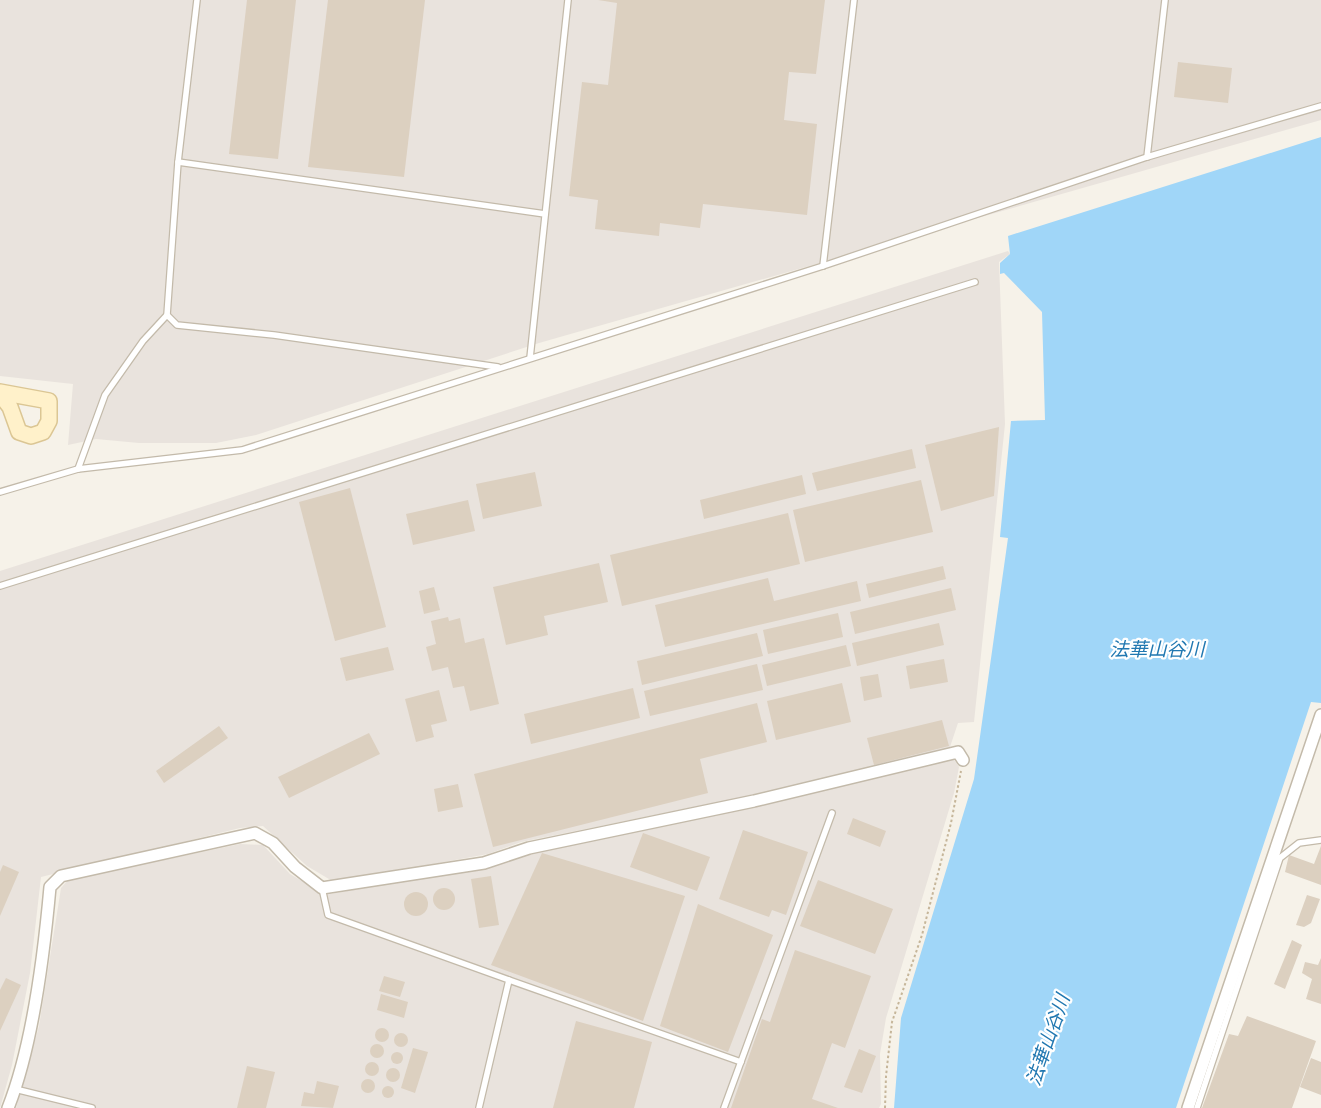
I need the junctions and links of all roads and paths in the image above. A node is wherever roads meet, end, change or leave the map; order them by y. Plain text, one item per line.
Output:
1 (197, 0) edge
2 (568, 0) edge
3 (854, 0) edge
4 (1165, 0) edge
5 (1321, 106) edge
6 (1147, 157) junction
7 (178, 162) junction
8 (545, 214) junction
9 (823, 266) junction
10 (975, 282) dead end
11 (167, 315) junction
12 (530, 358) junction
13 (500, 368) junction
14 (0, 393) edge
15 (78, 469) junction
16 (0, 492) edge
17 (0, 586) edge
18 (1321, 715) edge
19 (963, 760) joint
20 (832, 812) dead end
21 (1321, 840) edge
22 (322, 888) junction
23 (509, 980) junction
24 (741, 1062) junction
25 (15, 1088) junction
26 (8, 1108) edge
27 (92, 1108) edge
28 (479, 1108) edge
29 (724, 1108) edge
30 (886, 1108) edge
31 (1188, 1108) edge
32 (1197, 1108) edge

1 - 7 lane
2 - 8 lane
3 - 9 lane
4 - 6 lane
5 - 6 lane
6 - 9 lane
7 - 8 lane
7 - 11 lane
8 - 12 lane
9 - 12 lane
10 - 17 lane
11 - 13 lane
11 - 15 lane
12 - 13 lane
13 - 15 lane
14 - 14 street
15 - 16 lane
18 - 31 street
19 - 22 street
19 - 30 path
20 - 24 lane
21 - 32 lane
22 - 23 lane
22 - 25 street
23 - 24 lane
23 - 28 lane
24 - 29 lane
25 - 26 street
25 - 27 lane

